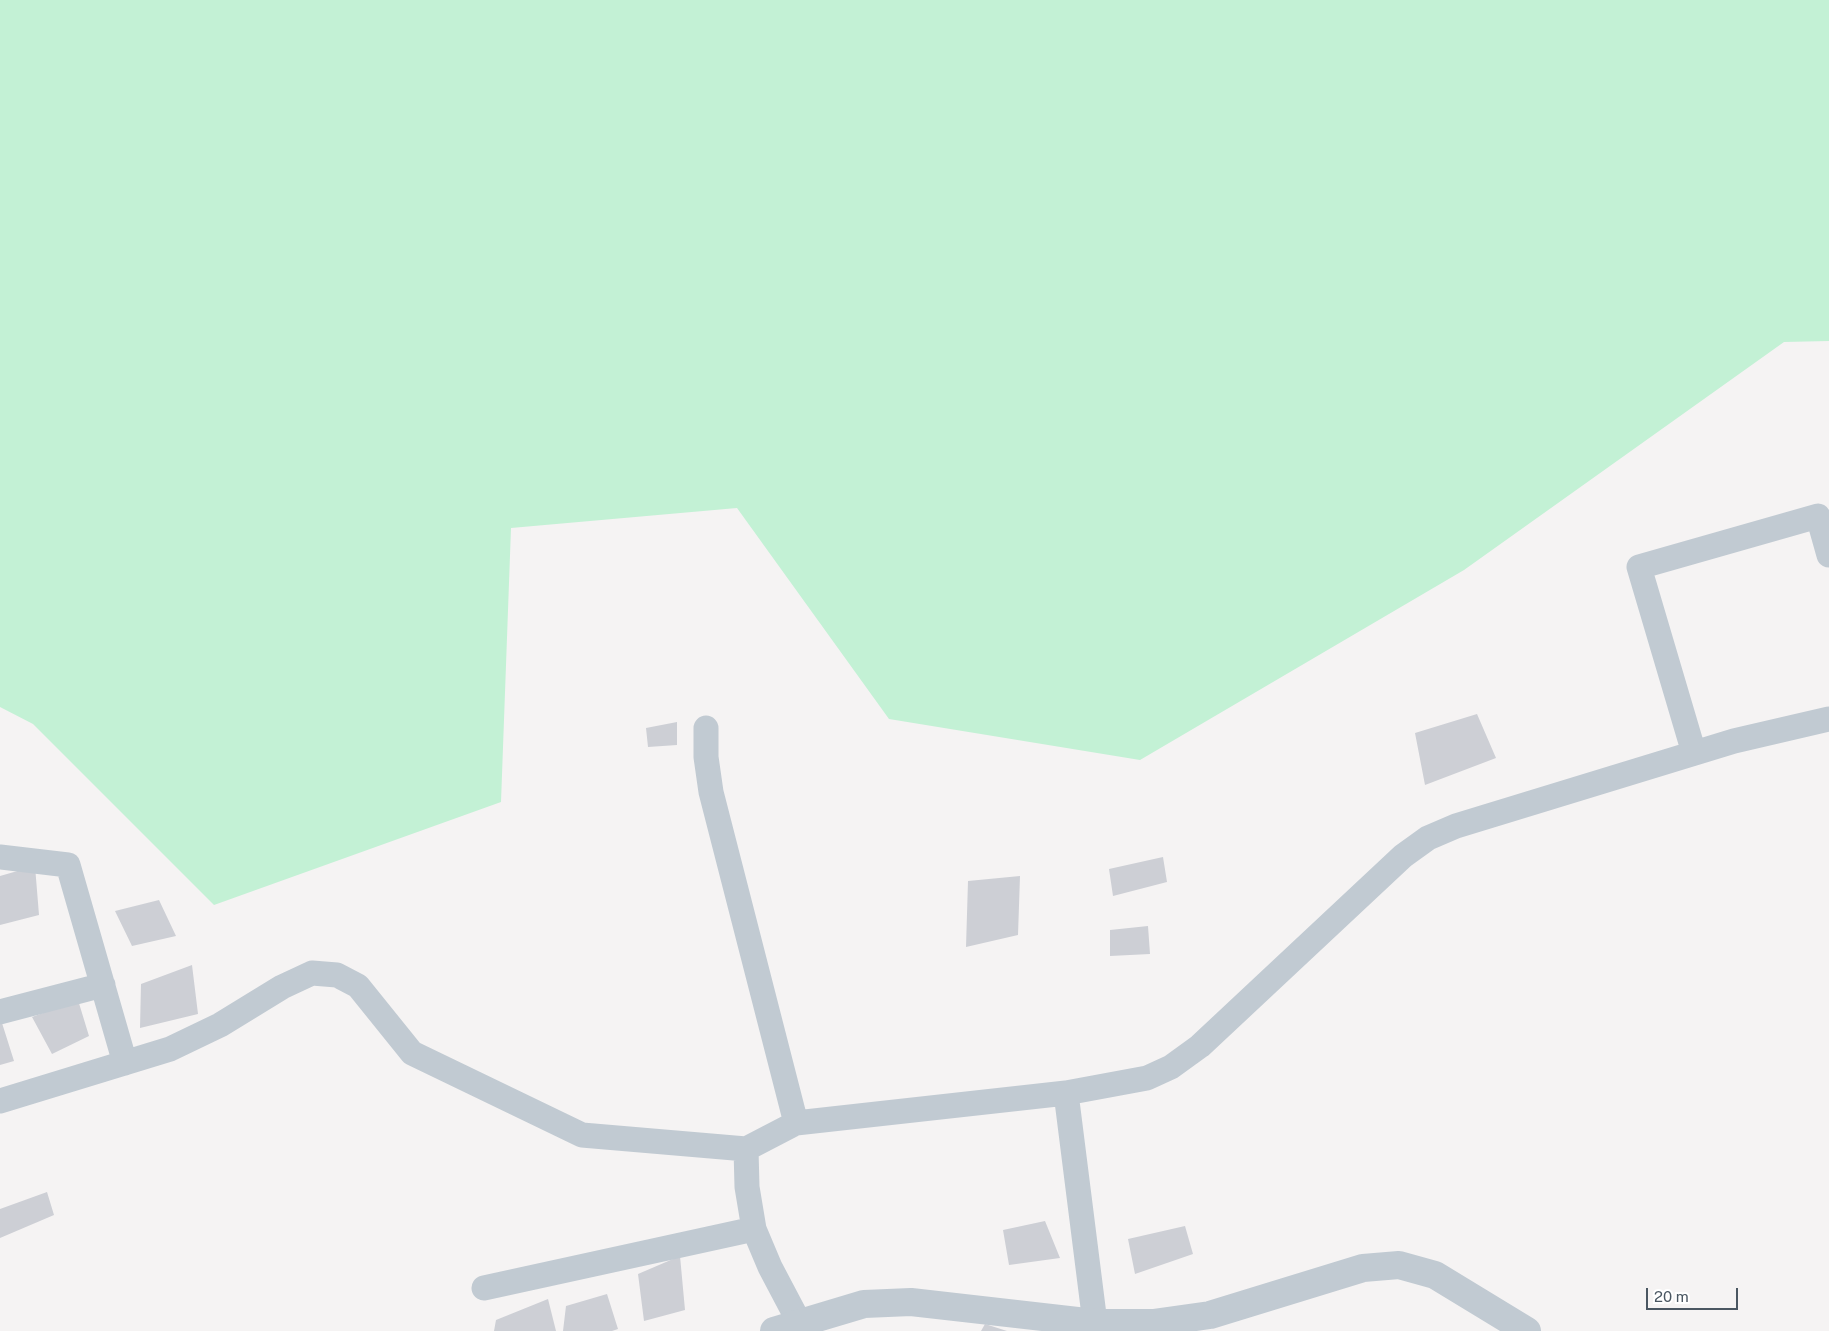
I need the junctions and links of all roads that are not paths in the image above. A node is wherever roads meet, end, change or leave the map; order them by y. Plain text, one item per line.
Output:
1 (1829, 554) edge
2 (1829, 719) edge
3 (706, 728) dead end
4 (1694, 753) junction
5 (0, 857) edge
6 (103, 986) junction
7 (0, 1012) edge
8 (125, 1063) junction
9 (1066, 1093) junction
10 (0, 1101) edge
11 (796, 1123) junction
12 (746, 1149) junction
13 (754, 1229) junction
14 (484, 1288) dead end
15 (1095, 1323) junction
16 (786, 1327) edge
17 (1528, 1331) edge

1 - 4 street
2 - 4 street
3 - 11 street
4 - 9 street
5 - 6 street
6 - 7 street
6 - 8 street
8 - 10 street
8 - 12 street
9 - 11 street
9 - 15 street
11 - 12 street
12 - 13 street
13 - 14 street
13 - 16 street
15 - 16 street
15 - 17 street

